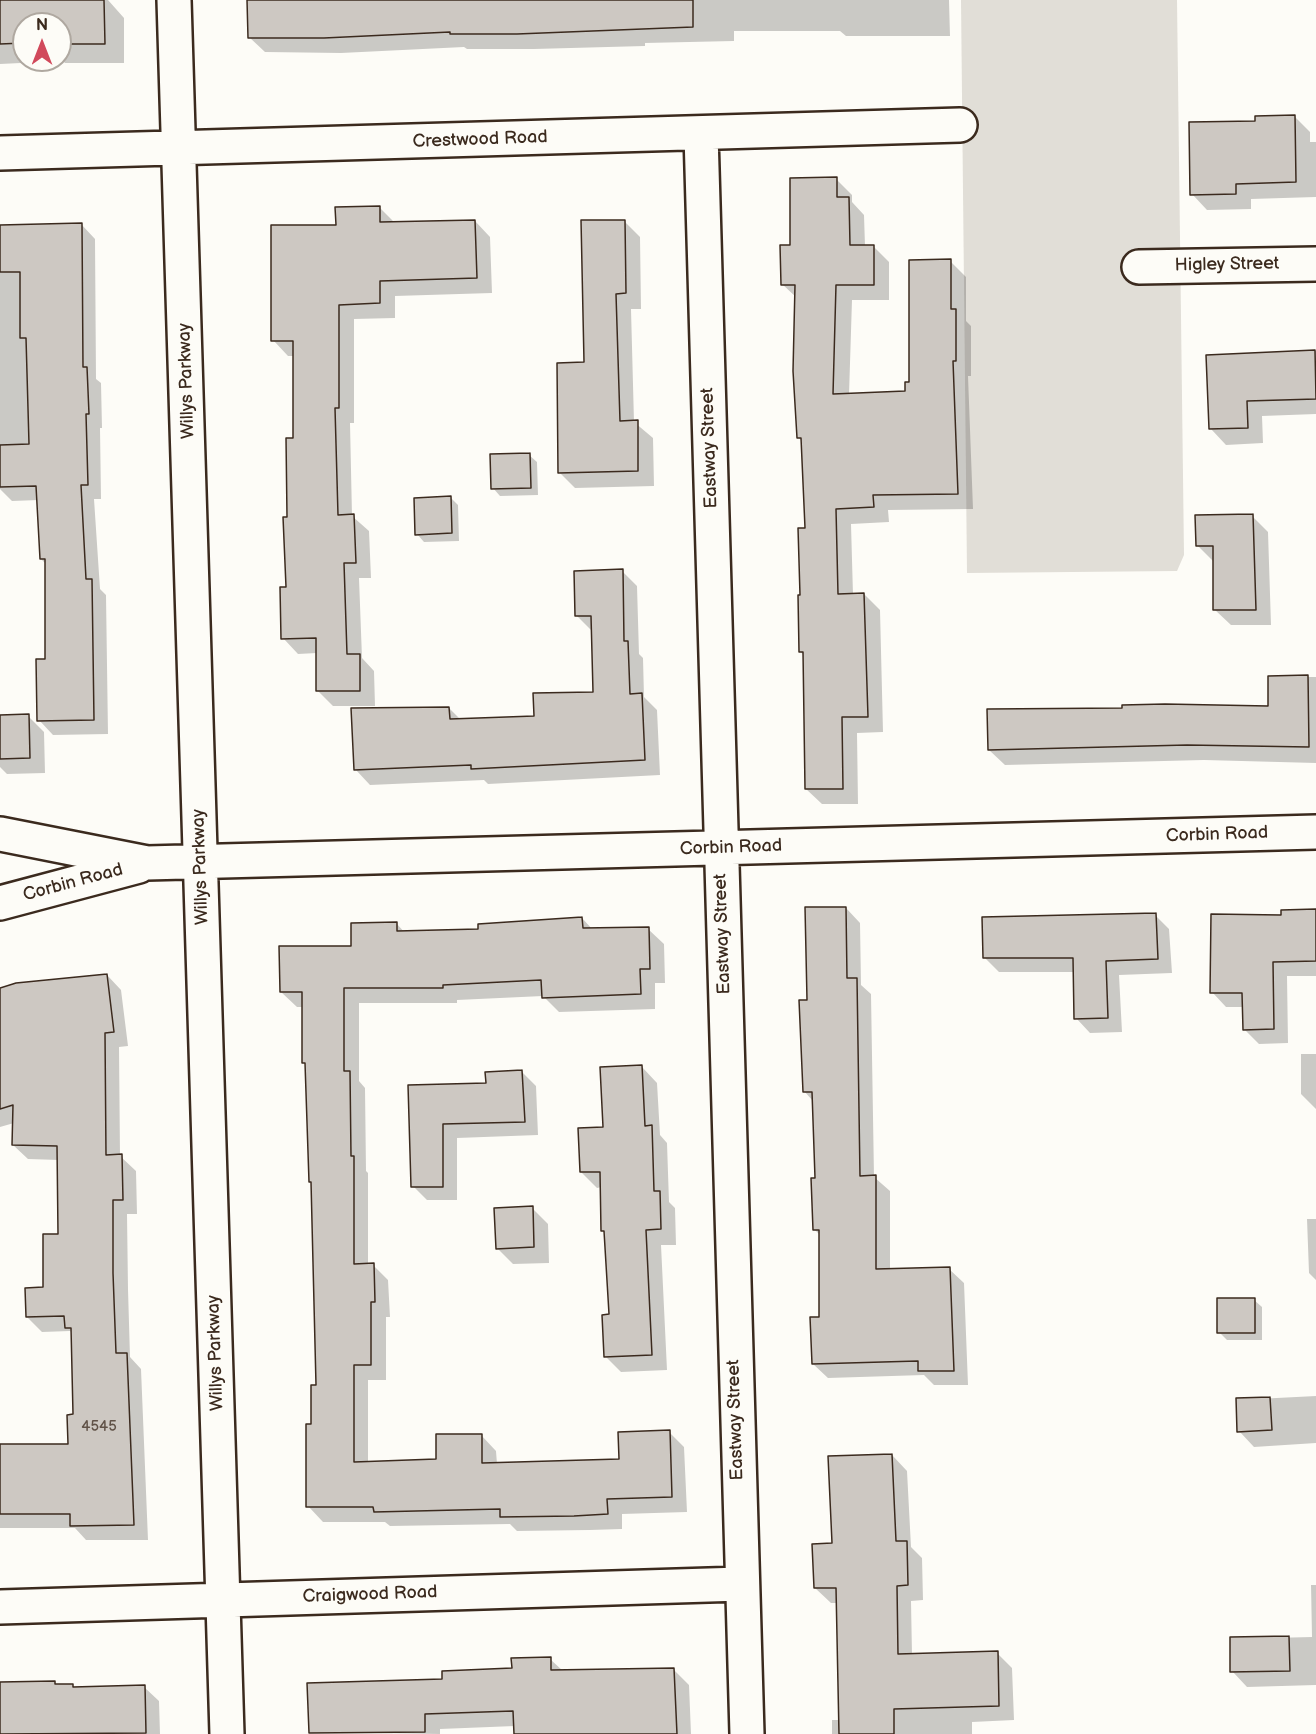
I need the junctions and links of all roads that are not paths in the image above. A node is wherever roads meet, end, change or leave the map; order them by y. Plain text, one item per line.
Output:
1 (174, 0) edge
2 (960, 125) dead end
3 (701, 134) junction
4 (180, 148) junction
5 (0, 153) edge
6 (1316, 264) edge
7 (1139, 267) dead end
8 (1316, 832) edge
9 (0, 834) edge
10 (720, 849) junction
11 (201, 863) junction
12 (147, 864) junction
13 (0, 903) edge
14 (741, 1584) junction
15 (223, 1600) junction
16 (0, 1607) edge
17 (227, 1734) edge
18 (747, 1734) edge

1 - 4 street, Willys Parkway
2 - 3 street, Crestwood Road
3 - 4 street, Crestwood Road
3 - 10 street, Eastway Street
4 - 5 street, Crestwood Road
4 - 11 street, Willys Parkway
6 - 7 street, Higley Street
8 - 10 street, Corbin Road
9 - 12 street, Corbin Road
10 - 11 street, Corbin Road
10 - 14 street, Eastway Street
11 - 12 street, Corbin Road
11 - 15 street, Willys Parkway
12 - 13 street, Corbin Road
14 - 15 street, Craigwood Road
14 - 18 street, Eastway Street
15 - 16 street, Craigwood Road
15 - 17 street, Willys Parkway

